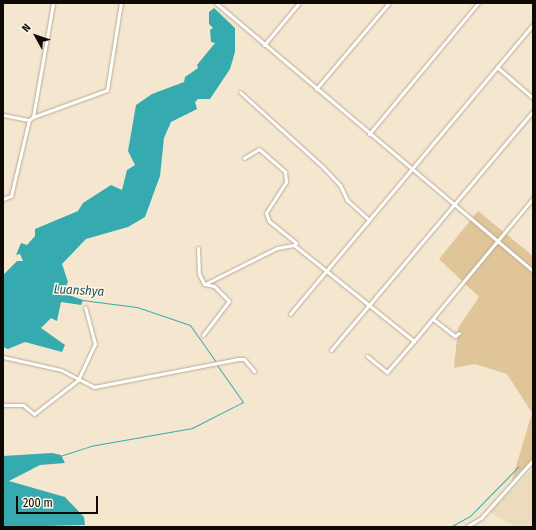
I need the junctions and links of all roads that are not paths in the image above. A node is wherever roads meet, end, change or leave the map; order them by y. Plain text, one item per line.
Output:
1 (53, 3) edge
2 (121, 3) edge
3 (216, 3) edge
4 (299, 3) edge
5 (389, 3) edge
6 (478, 3) edge
7 (533, 24) edge
8 (264, 45) junction
9 (497, 67) junction
10 (316, 89) junction
11 (240, 92) dead end
12 (533, 98) edge
13 (533, 111) edge
14 (3, 115) edge
15 (33, 117) junction
16 (29, 120) junction
17 (369, 134) junction
18 (244, 158) dead end
19 (412, 169) junction
20 (533, 198) edge
21 (3, 199) edge
22 (454, 205) junction
23 (369, 220) junction
24 (497, 242) junction
25 (294, 245) junction
26 (198, 248) dead end
27 (326, 270) junction
28 (533, 271) edge
29 (205, 284) junction
30 (370, 305) junction
31 (85, 307) dead end
32 (290, 314) dead end
33 (433, 319) junction
34 (459, 333) dead end
35 (203, 335) dead end
36 (414, 341) junction
37 (331, 350) dead end
38 (3, 356) edge
39 (368, 356) dead end
40 (254, 371) dead end
41 (78, 380) junction
42 (3, 405) edge
43 (533, 460) edge
44 (466, 527) edge

1 - 15 street
2 - 15 street
3 - 8 street
4 - 8 street
5 - 10 street
6 - 17 street
7 - 9 street
8 - 10 street
9 - 12 street
9 - 19 street
10 - 17 street
11 - 23 street
13 - 22 street
14 - 16 street
15 - 16 street
16 - 21 street
17 - 19 street
18 - 25 street
19 - 22 street
19 - 23 street
20 - 24 street
22 - 24 street
22 - 30 street
23 - 27 street
24 - 28 street
24 - 33 street
25 - 27 street
25 - 29 street
26 - 29 street
27 - 30 street
27 - 32 street
29 - 35 street
30 - 36 street
30 - 37 street
31 - 41 street
33 - 34 street
33 - 36 street
36 - 39 street
38 - 41 street
40 - 41 street
41 - 42 street
43 - 44 street

